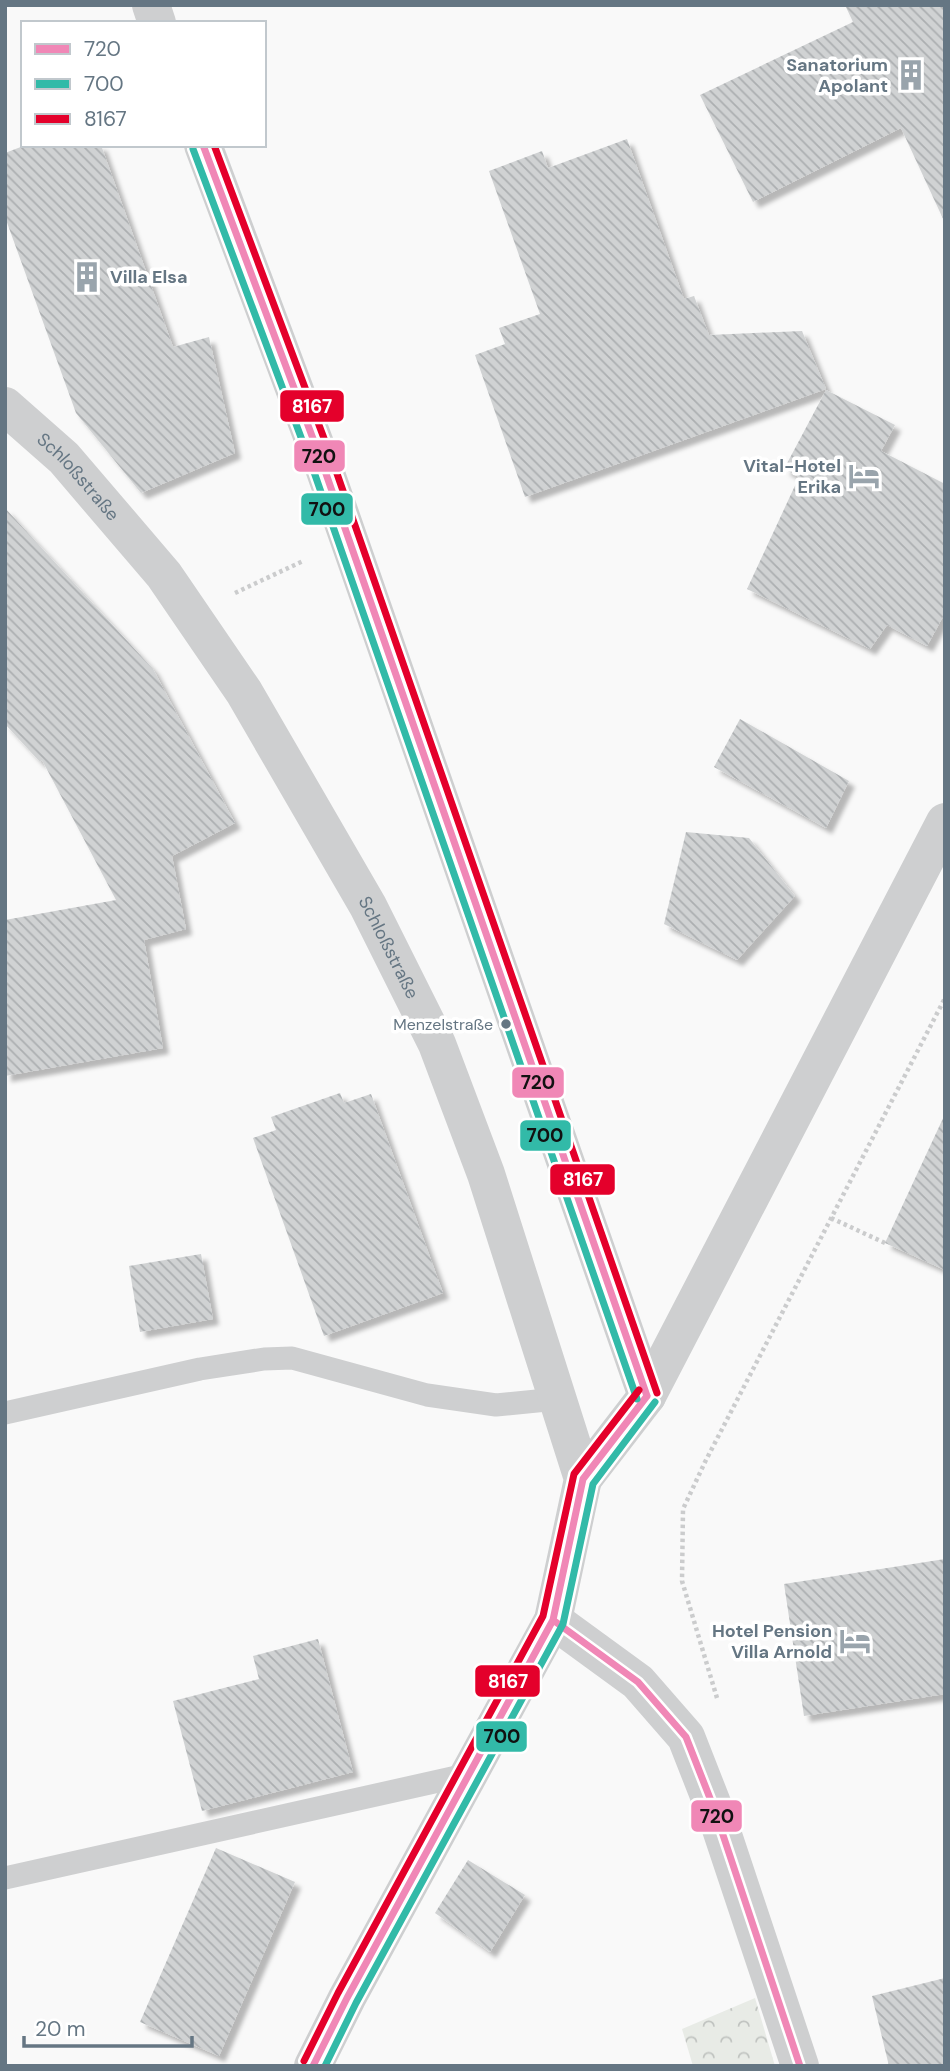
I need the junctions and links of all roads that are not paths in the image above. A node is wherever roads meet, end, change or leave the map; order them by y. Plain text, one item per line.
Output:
1 (204, 147) edge
2 (5, 406) edge
3 (945, 822) edge
4 (647, 1396) junction
5 (557, 1399) junction
6 (5, 1413) edge
7 (583, 1479) junction
8 (554, 1620) junction
9 (470, 1774) junction
10 (5, 1878) edge
11 (313, 2066) edge
12 (800, 2066) edge

1 - 4 street
2 - 5 street, Schloßstraße
3 - 4 street
4 - 7 street
5 - 6 lane
5 - 7 street, Schloßstraße
7 - 8 street, Schloßstraße
8 - 9 street, Schloßstraße
8 - 12 street
9 - 10 lane
9 - 11 street, Schloßstraße

